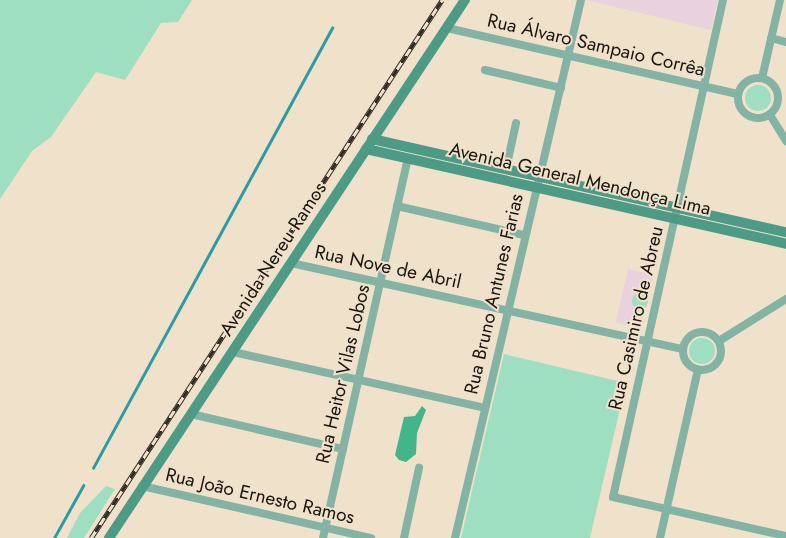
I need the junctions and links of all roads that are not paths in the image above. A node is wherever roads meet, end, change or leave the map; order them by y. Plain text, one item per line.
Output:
1 (465, 0) edge
2 (581, 0) edge
3 (723, 0) edge
4 (780, 0) edge
5 (447, 28) junction
6 (771, 38) junction
7 (786, 42) edge
8 (568, 55) junction
9 (484, 70) dead end
10 (762, 78) junction
11 (704, 86) junction
12 (561, 88) junction
13 (738, 94) junction
14 (770, 115) junction
15 (516, 123) dead end
16 (372, 139) junction
17 (786, 141) edge
18 (366, 149) junction
19 (408, 159) junction
20 (506, 169) junction
21 (540, 177) junction
22 (535, 187) junction
23 (397, 206) junction
24 (677, 208) junction
25 (675, 219) junction
26 (786, 232) edge
27 (524, 235) junction
28 (786, 244) edge
29 (292, 262) junction
30 (380, 282) junction
31 (786, 298) edge
32 (507, 310) junction
33 (647, 341) junction
34 (718, 341) junction
35 (683, 349) junction
36 (233, 352) junction
37 (698, 370) junction
38 (358, 380) junction
39 (485, 408) junction
40 (191, 414) junction
41 (343, 449) junction
42 (419, 468) dead end
43 (142, 486) junction
44 (666, 509) junction
45 (325, 528) junction
46 (786, 536) edge
47 (110, 538) edge
48 (323, 538) edge
49 (371, 538) edge
50 (404, 538) edge
51 (455, 538) edge
52 (660, 538) edge

1 - 5 street, Avenida Nereu Ramos
2 - 8 street, Rua Bruno Antunes Farias
3 - 11 street, Rua Casimiro de Abreu
4 - 6 street
5 - 8 street, Rua Álvaro Sampaio Corrêa
5 - 16 street, Avenida Nereu Ramos
6 - 7 street
6 - 10 street
8 - 11 street, Rua Álvaro Sampaio Corrêa
8 - 12 street, Rua Bruno Antunes Farias
9 - 12 street
10 - 13 street
10 - 14 street
11 - 13 street, Rua Álvaro Sampaio Corrêa
11 - 24 street, Rua Casimiro de Abreu
12 - 21 street, Rua Bruno Antunes Farias
13 - 14 street
14 - 17 street
15 - 20 street
16 - 18 street, Avenida Nereu Ramos
16 - 20 street, Avenida General Mendonça Lima
18 - 19 street, Avenida General Mendonça Lima
18 - 29 street, Avenida Nereu Ramos
19 - 22 street, Avenida General Mendonça Lima
19 - 23 street, Rua Heitor Vilas Lobos
20 - 21 street, Avenida General Mendonça Lima
21 - 22 street, Rua Bruno Antunes Farias
21 - 24 street, Avenida General Mendonça Lima
22 - 25 street, Avenida General Mendonça Lima
22 - 27 street, Rua Bruno Antunes Farias
23 - 27 street
23 - 30 street, Rua Heitor Vilas Lobos
24 - 25 street, Rua Casimiro de Abreu
24 - 26 street, Avenida General Mendonça Lima
25 - 28 street, Avenida General Mendonça Lima
25 - 33 street, Rua Casimiro de Abreu
27 - 32 street, Rua Bruno Antunes Farias
29 - 30 street, Rua Nove de Abril
29 - 36 street, Avenida Nereu Ramos
30 - 32 street, Rua Nove de Abril
30 - 38 street, Rua Heitor Vilas Lobos
31 - 34 street
32 - 33 street, Rua Nove de Abril
32 - 39 street, Rua Bruno Antunes Farias
33 - 35 street, Rua Nove de Abril
33 - 44 street, Rua Casimiro de Abreu
34 - 35 street
34 - 37 street
35 - 37 street
36 - 38 street
36 - 40 street, Avenida Nereu Ramos
37 - 44 street
38 - 39 street
38 - 41 street, Rua Heitor Vilas Lobos
39 - 51 street, Rua Bruno Antunes Farias
40 - 41 street
40 - 43 street, Avenida Nereu Ramos
41 - 45 street, Rua Heitor Vilas Lobos
42 - 50 street
43 - 45 street, Rua João Ernesto Ramos
43 - 47 street, Avenida Nereu Ramos
44 - 46 street
44 - 52 street
45 - 48 street, Rua Heitor Vilas Lobos
45 - 49 street, Rua João Ernesto Ramos

